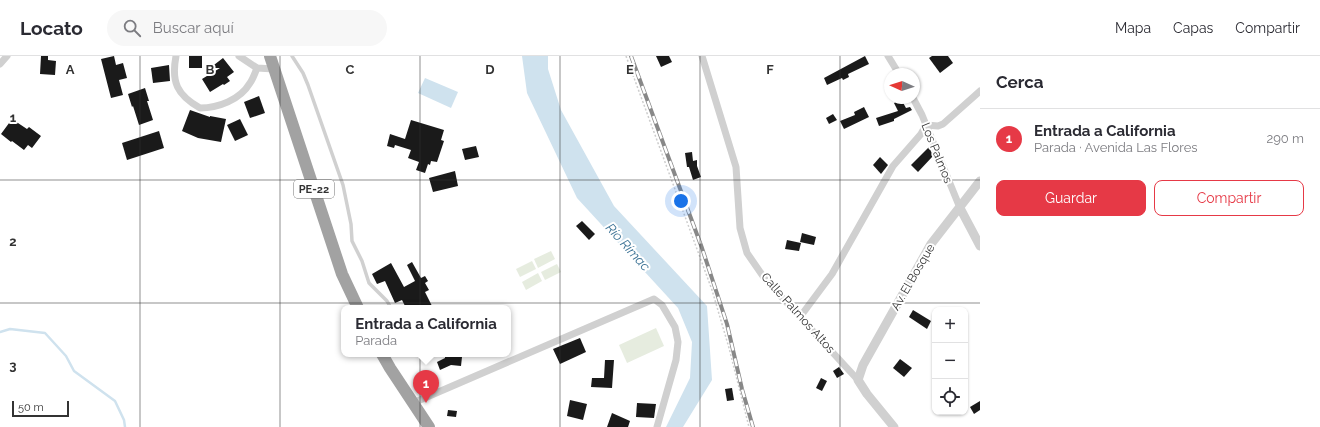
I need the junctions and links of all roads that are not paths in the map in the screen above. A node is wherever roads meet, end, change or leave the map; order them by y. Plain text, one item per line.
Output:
1 (7, 56) edge
2 (176, 56) edge
3 (239, 56) edge
4 (270, 56) edge
5 (292, 56) edge
6 (702, 56) edge
7 (888, 56) edge
8 (0, 64) edge
9 (257, 68) junction
10 (895, 68) edge
11 (274, 69) junction
12 (980, 91) edge
13 (916, 104) edge
14 (926, 125) junction
15 (980, 181) edge
16 (960, 208) junction
17 (980, 246) edge
18 (357, 305) edge
19 (389, 305) edge
20 (800, 317) junction
21 (384, 357) edge
22 (858, 380) junction
23 (412, 403) junction
24 (429, 427) edge
25 (657, 427) edge
26 (894, 427) edge

1 - 8 street
2 - 9 street
3 - 9 street
4 - 11 highway, PE-22
5 - 19 lane
6 - 20 street, Calle Palmos Altos
7 - 10 street
9 - 11 street
11 - 18 highway, PE-22
12 - 14 street
13 - 14 street, Los Palmos
14 - 16 street, Los Palmos
14 - 20 street
15 - 16 street, Av. El Bosque
16 - 17 street
16 - 22 street, Av. El Bosque
20 - 22 street, Calle Palmos Altos
21 - 23 highway
22 - 26 street
23 - 24 highway
23 - 25 street

